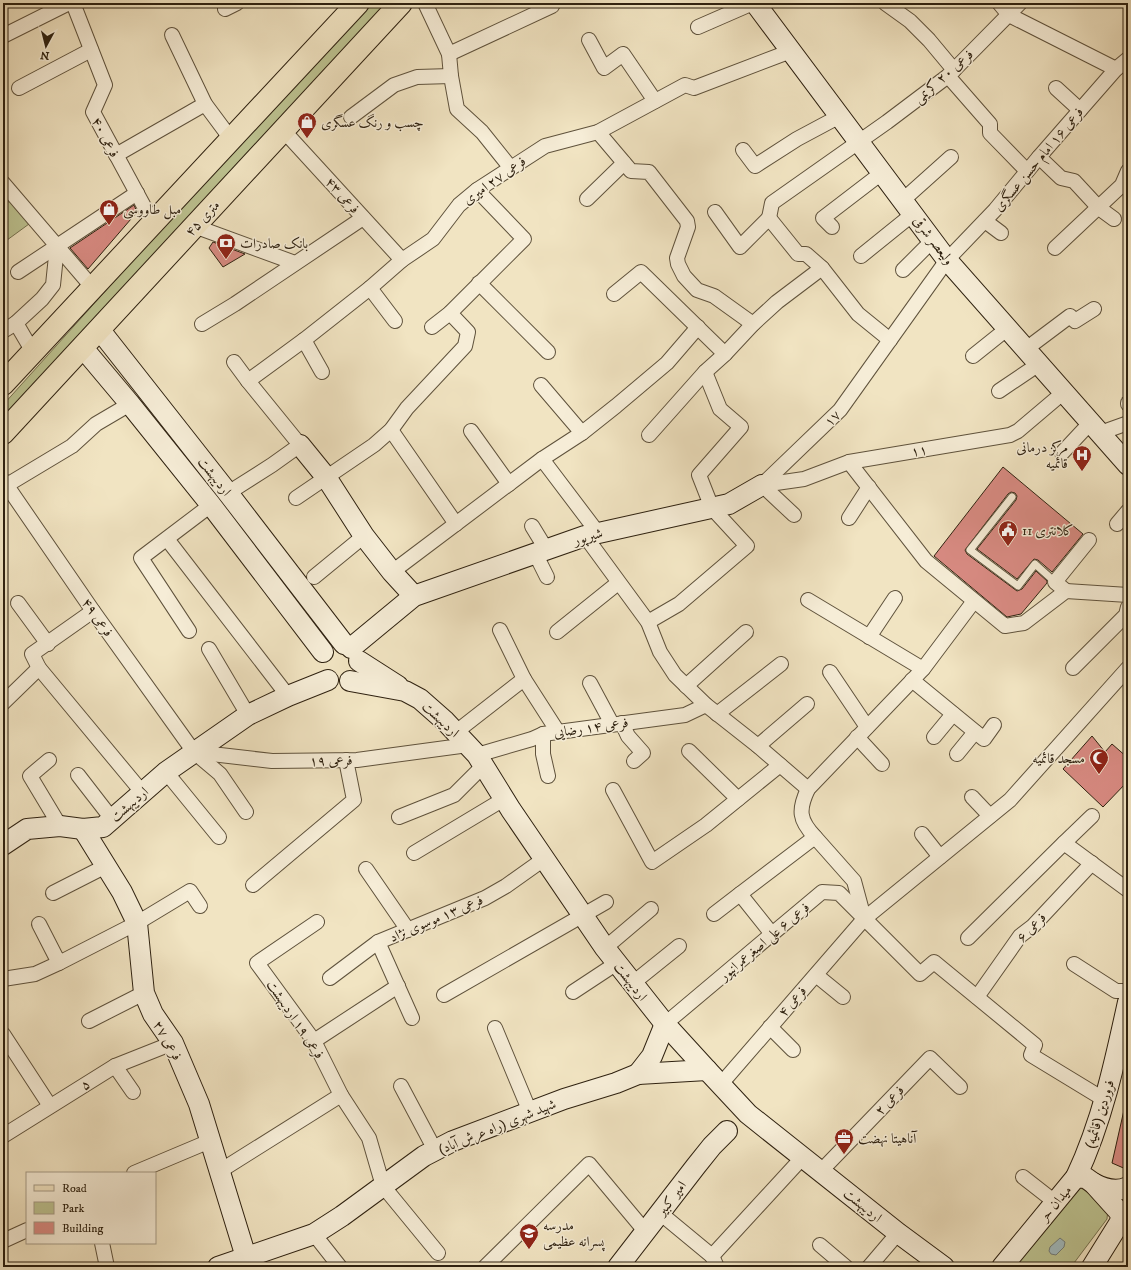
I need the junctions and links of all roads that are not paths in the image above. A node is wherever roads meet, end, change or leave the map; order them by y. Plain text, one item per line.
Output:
1 (69, 3) edge
2 (72, 3) edge
3 (358, 3) edge
4 (401, 3) edge
5 (425, 3) edge
6 (550, 3) edge
7 (754, 3) edge
8 (885, 3) edge
9 (999, 3) edge
10 (1020, 3) edge
11 (1009, 15) junction
12 (698, 27) dead end
13 (172, 35) dead end
14 (3, 36) edge
15 (589, 40) dead end
16 (91, 50) junction
17 (791, 51) junction
18 (449, 54) junction
19 (1128, 59) edge
20 (1116, 69) junction
21 (951, 73) junction
22 (451, 76) junction
23 (19, 88) dead end
24 (1056, 88) dead end
25 (655, 101) junction
26 (205, 104) junction
27 (1080, 110) junction
28 (351, 116) dead end
29 (840, 116) junction
30 (283, 130) junction
31 (598, 132) junction
32 (231, 139) junction
33 (859, 141) junction
34 (743, 150) dead end
35 (116, 155) junction
36 (951, 157) dead end
37 (1038, 157) junction
38 (624, 163) junction
39 (510, 167) junction
40 (1027, 171) junction
41 (1128, 171) edge
42 (883, 172) junction
43 (477, 190) junction
44 (6, 191) edge
45 (136, 193) junction
46 (587, 199) dead end
47 (908, 207) junction
48 (1099, 208) junction
49 (715, 212) dead end
50 (364, 218) junction
51 (768, 218) junction
52 (1114, 219) dead end
53 (985, 221) junction
54 (153, 223) junction
55 (194, 226) junction
56 (832, 227) dead end
57 (1001, 233) dead end
58 (933, 240) junction
59 (57, 246) junction
60 (1055, 248) dead end
61 (861, 256) dead end
62 (402, 260) junction
63 (947, 260) junction
64 (295, 263) junction
65 (822, 268) junction
66 (903, 270) dead end
67 (18, 272) dead end
68 (479, 283) junction
69 (93, 288) junction
70 (370, 288) junction
71 (614, 294) dead end
72 (1094, 309) dead end
73 (450, 313) junction
74 (395, 321) dead end
75 (16, 323) junction
76 (202, 324) dead end
77 (753, 324) junction
78 (432, 327) dead end
79 (698, 327) junction
80 (1008, 328) junction
81 (99, 329) junction
82 (3, 331) edge
83 (304, 340) junction
84 (890, 340) junction
85 (82, 348) junction
86 (1026, 349) junction
87 (33, 352) junction
88 (548, 352) dead end
89 (118, 353) junction
90 (725, 354) junction
91 (973, 356) dead end
92 (234, 362) dead end
93 (1039, 364) junction
94 (100, 369) junction
95 (322, 372) dead end
96 (704, 372) junction
97 (248, 381) junction
98 (3, 384) edge
99 (541, 385) dead end
100 (999, 391) dead end
101 (1064, 392) junction
102 (130, 404) junction
103 (1128, 423) edge
104 (1096, 428) junction
105 (391, 430) junction
106 (471, 431) dead end
107 (582, 433) junction
108 (3, 434) edge
109 (649, 435) dead end
110 (300, 445) junction
111 (1062, 453) dead end
112 (542, 459) junction
113 (849, 462) junction
114 (1128, 465) edge
115 (326, 477) junction
116 (5, 483) edge
117 (509, 484) junction
118 (762, 485) junction
119 (869, 487) junction
120 (228, 493) junction
121 (1012, 497) dead end
122 (296, 498) dead end
123 (211, 505) junction
124 (712, 508) junction
125 (1128, 512) edge
126 (794, 515) dead end
127 (849, 518) dead end
128 (456, 524) junction
129 (1117, 524) dead end
130 (532, 526) dead end
131 (591, 534) junction
132 (364, 536) junction
133 (167, 538) junction
134 (1089, 540) dead end
135 (541, 551) junction
136 (392, 572) junction
137 (314, 577) dead end
138 (546, 577) dead end
139 (1055, 582) junction
140 (618, 583) junction
141 (1066, 592) junction
142 (1128, 595) edge
143 (414, 596) junction
144 (895, 598) dead end
145 (808, 600) dead end
146 (974, 601) junction
147 (18, 603) dead end
148 (1128, 607) edge
149 (93, 611) junction
150 (648, 622) junction
151 (500, 630) dead end
152 (189, 631) dead end
153 (556, 632) dead end
154 (746, 632) dead end
155 (869, 637) junction
156 (48, 644) junction
157 (209, 649) dead end
158 (352, 651) junction
159 (323, 652) junction
160 (781, 664) dead end
161 (39, 668) junction
162 (1073, 668) dead end
163 (1128, 668) edge
164 (923, 669) junction
165 (830, 672) dead end
166 (524, 679) junction
167 (328, 680) junction
168 (912, 680) junction
169 (350, 681) junction
170 (590, 683) dead end
171 (686, 686) junction
172 (405, 691) junction
173 (288, 696) junction
174 (3, 703) edge
175 (806, 704) dead end
176 (712, 709) junction
177 (952, 714) junction
178 (248, 715) junction
179 (617, 723) junction
180 (994, 725) dead end
181 (558, 732) junction
182 (862, 732) junction
183 (975, 732) junction
184 (543, 734) junction
185 (934, 737) dead end
186 (758, 746) junction
187 (471, 749) junction
188 (688, 751) dead end
189 (194, 752) junction
190 (957, 754) dead end
191 (49, 760) dead end
192 (346, 760) junction
193 (634, 761) dead end
194 (882, 764) dead end
195 (780, 766) junction
196 (166, 772) junction
197 (78, 775) dead end
198 (548, 776) dead end
199 (808, 789) junction
200 (613, 790) dead end
201 (142, 792) junction
202 (972, 797) dead end
203 (504, 799) junction
204 (738, 800) junction
205 (246, 812) dead end
206 (990, 816) junction
207 (1092, 816) dead end
208 (399, 817) dead end
209 (112, 819) junction
210 (60, 826) junction
211 (83, 829) junction
212 (922, 834) dead end
213 (220, 837) dead end
214 (815, 837) junction
215 (1064, 843) junction
216 (3, 844) edge
217 (414, 852) dead end
218 (940, 857) junction
219 (544, 859) junction
220 (1092, 863) junction
221 (106, 866) junction
222 (366, 869) dead end
223 (253, 885) dead end
224 (1128, 890) edge
225 (54, 893) dead end
226 (740, 894) junction
227 (606, 902) dead end
228 (200, 906) dead end
229 (651, 909) dead end
230 (714, 914) dead end
231 (582, 916) junction
232 (864, 919) junction
233 (317, 922) dead end
234 (137, 923) junction
235 (39, 924) dead end
236 (408, 930) junction
237 (772, 934) junction
238 (968, 938) dead end
239 (378, 942) junction
240 (679, 946) dead end
241 (611, 955) junction
242 (59, 963) junction
243 (1074, 964) dead end
244 (816, 974) junction
245 (330, 978) dead end
246 (3, 979) edge
247 (632, 983) junction
248 (398, 986) junction
249 (1128, 991) edge
250 (573, 992) dead end
251 (144, 993) junction
252 (444, 995) dead end
253 (843, 997) dead end
254 (977, 997) junction
255 (1128, 1002) edge
256 (412, 1018) dead end
257 (89, 1021) dead end
258 (665, 1024) junction
259 (770, 1027) junction
260 (495, 1028) dead end
261 (3, 1034) edge
262 (314, 1041) junction
263 (173, 1043) junction
264 (793, 1050) dead end
265 (115, 1066) junction
266 (707, 1070) junction
267 (638, 1074) junction
268 (401, 1086) dead end
269 (724, 1087) junction
270 (960, 1087) dead end
271 (133, 1092) dead end
272 (341, 1095) junction
273 (1105, 1100) junction
274 (50, 1106) junction
275 (530, 1112) junction
276 (766, 1128) junction
277 (727, 1131) junction
278 (3, 1136) edge
279 (210, 1141) junction
280 (435, 1150) junction
281 (803, 1157) junction
282 (220, 1171) junction
283 (821, 1171) junction
284 (136, 1172) edge
285 (1023, 1178) dead end
286 (1085, 1180) junction
287 (383, 1186) junction
288 (1128, 1187) edge
289 (1056, 1202) junction
290 (1124, 1210) edge
291 (660, 1212) junction
292 (26, 1230) edge
293 (646, 1231) junction
294 (898, 1233) junction
295 (314, 1234) junction
296 (3, 1241) edge
297 (102, 1244) edge
298 (820, 1245) dead end
299 (438, 1253) dead end
300 (249, 1262) edge
301 (716, 1264) edge
302 (107, 1267) edge
303 (218, 1267) edge
304 (340, 1267) edge
305 (485, 1267) edge
306 (618, 1267) edge
307 (846, 1267) edge
308 (869, 1267) edge
309 (944, 1267) edge
310 (1002, 1267) edge
311 (1092, 1267) edge

1 - 14 street
2 - 16 street, فرعی ۴۰
3 - 32 main road
4 - 30 main road, ۴۵ متری
5 - 18 street
6 - 18 street
7 - 12 street
7 - 17 main road, ولیعصر شرقی
8 - 21 street
9 - 11 street
10 - 11 street, فرعی ۲۰ کریمی
11 - 20 street
11 - 21 street, فرعی ۲۰ کریمی
13 - 26 street
15 - 25 street
16 - 23 street
16 - 35 street, فرعی ۴۰
17 - 25 street, فرعی ۲۷ امیری
17 - 29 main road, ولیعصر شرقی
18 - 22 street
19 - 20 street, فرعی ۱۶ امام حسن عسگری
20 - 27 street, فرعی ۱۶ امام حسن عسگری
21 - 33 street, فرعی ۲۰ کریمی
21 - 40 street
22 - 28 street
22 - 39 street
24 - 27 street
25 - 31 street, فرعی ۲۷ امیری
26 - 32 street
26 - 35 street
27 - 37 street, فرعی ۱۶ امام حسن عسگری
29 - 33 main road, ولیعصر شرقی
29 - 34 street
30 - 50 street, فرعی ۴۳
30 - 55 main road, ۴۵ متری
31 - 38 street
31 - 39 street, فرعی ۲۷ امیری
32 - 54 main road
33 - 42 main road, ولیعصر شرقی
33 - 51 street, فرعی ۲۰ کریمی
35 - 45 street, فرعی ۴۰
36 - 47 street
37 - 40 street, فرعی ۱۶ امام حسن عسگری
37 - 48 street
38 - 46 street
38 - 77 street
39 - 43 street, فرعی ۲۷ امیری
40 - 53 street, فرعی ۱۶ امام حسن عسگری
41 - 48 street
42 - 47 main road, ولیعصر شرقی
42 - 56 street
43 - 62 street, فرعی ۲۷ امیری
43 - 68 street
44 - 59 street
45 - 54 street, فرعی ۴۰
45 - 59 street
47 - 58 main road, ولیعصر شرقی
47 - 61 street
48 - 52 street
48 - 60 street
49 - 51 street
50 - 62 street, فرعی ۴۳
50 - 64 street
51 - 65 street
53 - 57 street
53 - 63 street, فرعی ۱۶ امام حسن عسگری
54 - 69 main road
55 - 64 street
55 - 81 main road, ۴۵ متری
58 - 63 main road, ولیعصر شرقی
58 - 66 street
59 - 67 street
59 - 69 street
59 - 75 street
62 - 70 street, فرعی ۲۷ امیری
63 - 80 main road, ولیعصر شرقی
63 - 84 street, فرعی ۱۶ امام حسن عسگری
64 - 76 street
65 - 77 street
65 - 84 street
68 - 73 street
68 - 88 street
69 - 87 main road
70 - 74 street
70 - 83 street, فرعی ۲۷ امیری
71 - 79 street
72 - 86 street
73 - 78 street
73 - 105 street
75 - 82 street
75 - 87 street
77 - 90 street
79 - 90 street
79 - 107 street
80 - 86 main road, ولیعصر شرقی
80 - 91 street
81 - 85 main road, ۴۵ متری
81 - 89 main road, اردیبهشت
83 - 95 street
83 - 97 street, فرعی ۲۷ امیری
84 - 118 street, ۱۷
85 - 94 main road, اردیبهشت
85 - 108 main road, ۴۵ متری
86 - 93 main road, ولیعصر شرقی
87 - 98 main road
89 - 94 main road
89 - 120 main road, اردیبهشت
90 - 96 street
92 - 97 street
93 - 100 street
93 - 101 main road, ولیعصر شرقی
94 - 102 main road, اردیبهشت
96 - 109 street
96 - 124 street
97 - 110 street
99 - 107 street
101 - 104 main road, ولیعصر شرقی
101 - 113 street, ۱۱
102 - 116 street
102 - 123 main road, اردیبهشت
103 - 104 street
104 - 111 street
104 - 114 main road, ولیعصر شرقی
105 - 115 street
105 - 128 street
106 - 117 street
107 - 112 street
110 - 115 main road
110 - 120 street
112 - 117 street
112 - 131 street
113 - 118 street, ۱۱
113 - 119 street
115 - 122 street
115 - 132 main road
116 - 149 street, فرعی ۴۹
117 - 128 street
118 - 124 main road, شیرپور
118 - 126 street
119 - 127 street
119 - 146 street
120 - 158 main road, اردیبهشت
121 - 139 lane
123 - 133 street
123 - 159 main road, اردیبهشت
124 - 131 main road, شیرپور
124 - 150 street
125 - 129 street
128 - 136 street
130 - 135 street
131 - 135 main road, شیرپور
131 - 140 street
132 - 136 main road
132 - 137 street
133 - 152 street
133 - 173 street
134 - 139 street
135 - 138 street
135 - 143 main road, شیرپور
136 - 143 main road
139 - 141 street
140 - 150 street
140 - 153 street
141 - 142 street
141 - 146 street
143 - 158 main road
144 - 155 street
145 - 155 street
146 - 164 street
147 - 156 street
148 - 162 street
149 - 156 street
149 - 189 street, فرعی ۴۹
150 - 171 street
151 - 166 street
154 - 171 street
155 - 164 street
156 - 161 street
157 - 178 street
158 - 159 main road
158 - 169 main road
158 - 172 main road, اردیبهشت
159 - 167 main road
160 - 176 street, فرعی ۱۴ رضایی
161 - 174 street
161 - 201 street
163 - 206 street, فرعی ۴
164 - 168 street
165 - 182 street
166 - 181 street
166 - 187 street
167 - 169 main road, اردیبهشت
167 - 173 main road, اردیبهشت
168 - 177 street
168 - 182 street
169 - 172 main road, اردیبهشت
170 - 179 street
171 - 176 street
172 - 187 main road, اردیبهشت
173 - 178 main road, اردیبهشت
175 - 186 street
176 - 179 street, فرعی ۱۴ رضایی
176 - 186 street
177 - 183 street
177 - 185 street
178 - 189 main road, اردیبهشت
179 - 181 street, فرعی ۱۴ رضایی
179 - 193 street
180 - 183 street
181 - 184 street, فرعی ۱۴ رضایی
182 - 194 street
182 - 199 street
183 - 190 street
184 - 187 street, فرعی ۱۴ رضایی
184 - 198 street
186 - 195 street
187 - 192 street, فرعی ۱۹
187 - 203 main road, اردیبهشت
187 - 208 street
188 - 204 street
189 - 192 street, فرعی ۱۹
189 - 196 main road, اردیبهشت
189 - 205 street, فرعی ۴۹
191 - 210 street
192 - 223 street
195 - 199 street
195 - 204 street
196 - 201 main road, اردیبهشت
196 - 213 street
197 - 209 street
199 - 214 street
200 - 204 street
201 - 209 main road, اردیبهشت
202 - 206 street
203 - 217 street
203 - 219 main road, اردیبهشت
206 - 218 street, فرعی ۴
207 - 215 street
209 - 211 main road, اردیبهشت
210 - 211 main road, اردیبهشت
210 - 216 main road, اردیبهشت
211 - 221 main road, فرعی ۲۷
212 - 218 street
214 - 226 street
214 - 232 street
215 - 220 street
215 - 238 street
218 - 232 street, فرعی ۴
219 - 231 main road, اردیبهشت
219 - 236 street, فرعی ۱‍۳ موسوی نژاد
220 - 224 street
220 - 254 street, فرعی ۶
221 - 225 street
221 - 234 main road, فرعی ۲۷
222 - 236 street
226 - 230 street
226 - 237 street
227 - 231 street
228 - 234 street
229 - 241 street
231 - 241 main road, اردیبهشت
231 - 252 street
232 - 237 street, فرعی ۶ علی اصغرعمرانپور
232 - 244 street, فرعی ۴
232 - 254 street, فرعی ۶ علی اصغرعمرانپور
233 - 262 street, فرعی ۱۹ اردیبهشت
234 - 242 street
234 - 251 main road, فرعی ۲۷
235 - 242 street
236 - 239 street, فرعی ۱‍۳ موسوی نژاد
237 - 258 street, فرعی ۶ علی اصغرعمرانپور
239 - 245 street, فرعی ۱‍۳ موسوی نژاد
239 - 248 street
240 - 247 street
241 - 247 main road, اردیبهشت
241 - 250 street
242 - 246 street
243 - 249 street
244 - 253 street
244 - 259 street, فرعی ۴
247 - 258 main road, اردیبهشت
248 - 256 street
248 - 262 street
251 - 257 street
251 - 263 main road, فرعی ۲۷
254 - 273 street
255 - 273 main road, فروردین (قائمیه)
258 - 266 main road, اردیبهشت
258 - 267 main road
259 - 264 street
259 - 269 street, فرعی ۴
260 - 275 street
261 - 274 street
262 - 272 street, فرعی ۱۹ اردیبهشت
263 - 265 street, ۵
263 - 279 main road, فرعی ۲۷
265 - 271 street
265 - 274 street, ۵
266 - 267 main road, شهید شهری (راه عرش آباد)
266 - 269 main road, اردیبهشت
267 - 275 main road, شهید شهری (راه عرش آباد)
268 - 280 street
269 - 276 main road, اردیبهشت
269 - 277 main road
270 - 283 street, فرعی ۲
272 - 282 street
272 - 287 street, فرعی ۱۹ اردیبهشت
273 - 286 main road, فروردین (قائمیه)
274 - 278 street, ۵
275 - 280 main road, شهید شهری (راه عرش آباد)
276 - 277 main road
276 - 281 main road, اردیبهشت
277 - 291 main road, امیر کبیر
279 - 282 main road, فرعی ۲۷
279 - 284 street
280 - 287 main road, شهید شهری (راه عرش آباد)
281 - 283 main road, اردیبهشت
281 - 301 street
282 - 300 main road, فرعی ۲۷
283 - 294 main road, اردیبهشت
285 - 289 street
286 - 288 main road
286 - 289 main road, میدان حر
286 - 290 main road, میدان حر
287 - 295 main road, شهید شهری (راه عرش آباد)
287 - 299 street
289 - 310 main road, میدان حر
290 - 311 main road, میدان حر
291 - 293 main road, امیر کبیر
291 - 301 street
292 - 296 street
293 - 305 street
293 - 306 main road, امیر کبیر
294 - 308 street
294 - 309 main road, اردیبهشت
295 - 300 main road, شهید شهری (راه عرش آباد)
295 - 304 street
297 - 302 street
298 - 307 street
300 - 303 main road, شهید شهری (راه عرش آباد)

